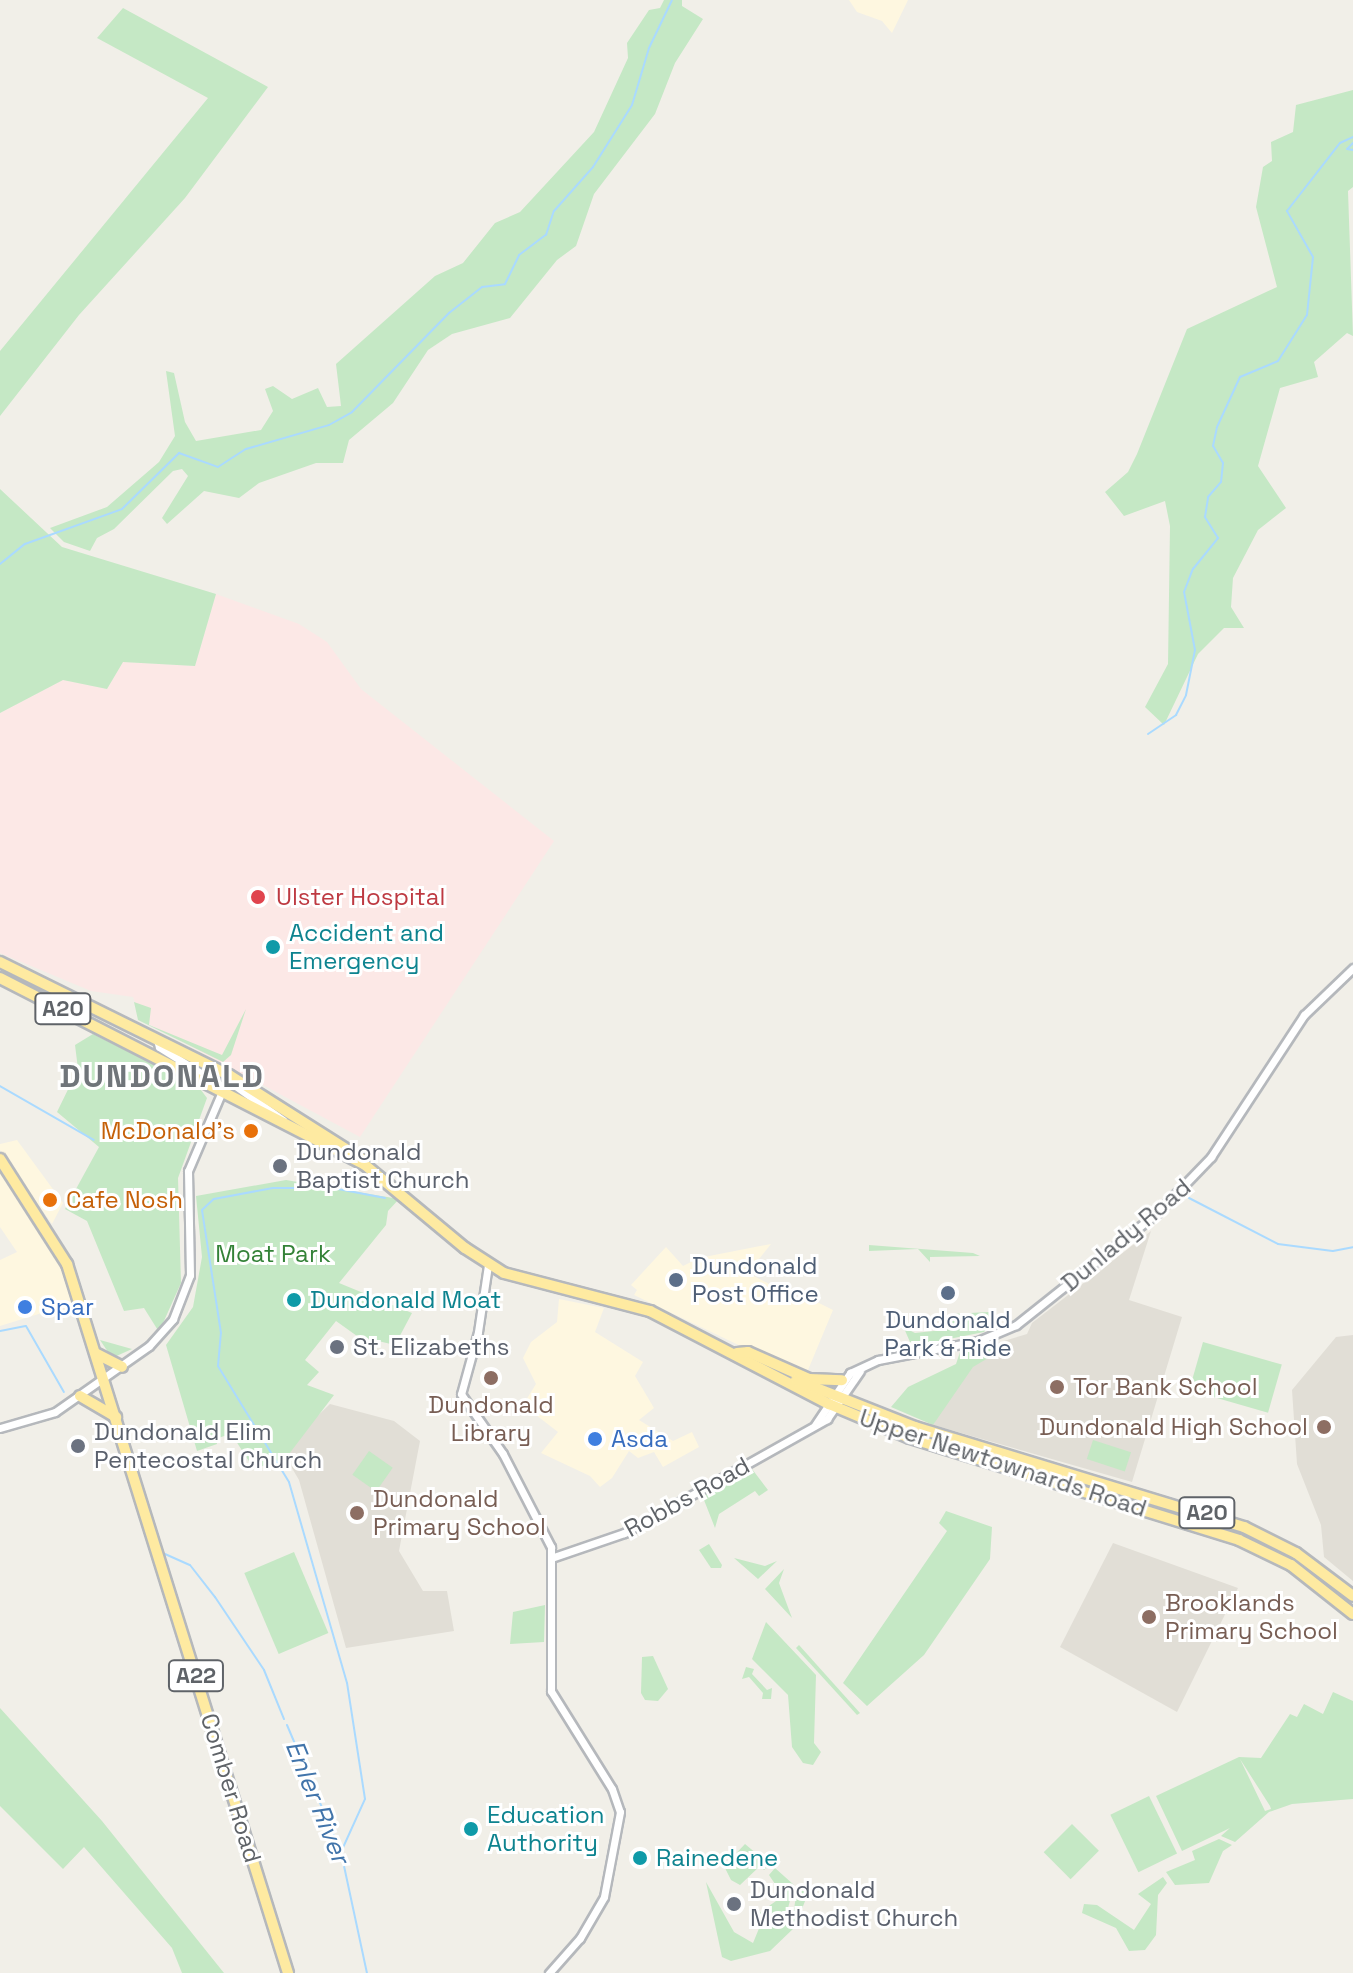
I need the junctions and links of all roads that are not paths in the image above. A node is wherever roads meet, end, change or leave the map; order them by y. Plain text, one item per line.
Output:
1 (0, 962) edge
2 (1353, 968) edge
3 (0, 978) edge
4 (225, 1083) junction
5 (213, 1111) junction
6 (278, 1117) junction
7 (0, 1159) edge
8 (365, 1165) junction
9 (488, 1265) junction
10 (96, 1353) junction
11 (735, 1353) junction
12 (122, 1367) junction
13 (861, 1369) junction
14 (105, 1379) junction
15 (842, 1380) junction
16 (80, 1396) junction
17 (836, 1402) junction
18 (116, 1417) junction
19 (0, 1428) edge
20 (554, 1557) junction
21 (1353, 1596) edge
22 (1353, 1614) edge
23 (288, 1973) edge
24 (549, 1973) edge

1 - 4 highway, Upper Newtownards Road / A20
2 - 13 street, Dunlady Road
3 - 4 highway, Upper Newtownards Road / A20
4 - 5 street
4 - 6 highway, Upper Newtownards Road / A20
4 - 8 highway, Upper Newtownards Road / A20
5 - 6 street
5 - 12 street
6 - 8 highway, Upper Newtownards Road / A20
7 - 10 highway, Comber Road / A22
8 - 9 highway, Upper Newtownards Road / A20
9 - 11 highway, Upper Newtownards Road / A20
9 - 20 street
10 - 12 highway
10 - 14 highway, Comber Road / A22
11 - 15 highway
11 - 17 highway, Upper Newtownards Road / A20
12 - 14 street
13 - 15 street, Dunlady Road
13 - 17 street
14 - 16 street
14 - 18 highway, Comber Road / A22
15 - 17 street
16 - 18 highway
16 - 19 street
17 - 20 street, Robbs Road
17 - 21 highway, Upper Newtownards Road / A20
17 - 22 highway, Upper Newtownards Road / A20
18 - 23 highway, Comber Road / A22
20 - 24 street

